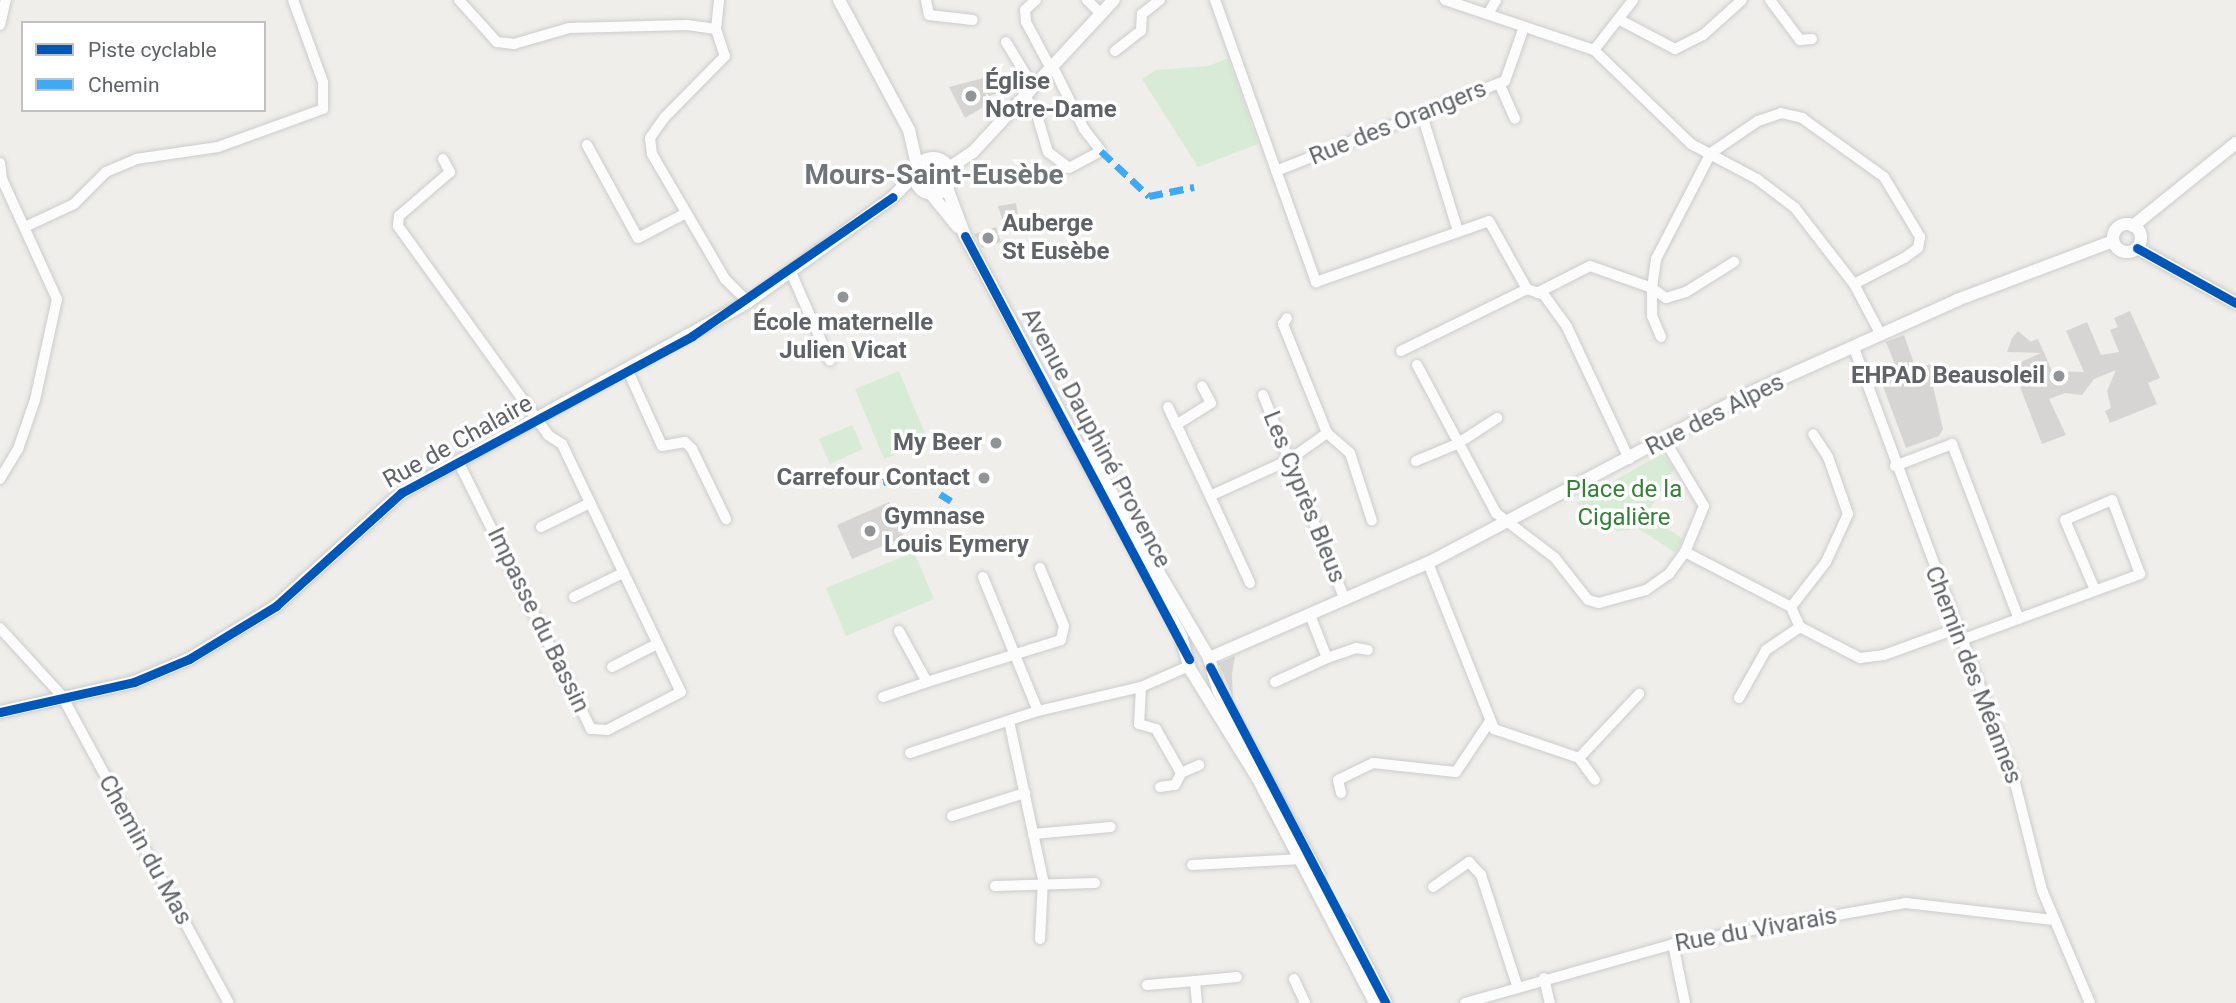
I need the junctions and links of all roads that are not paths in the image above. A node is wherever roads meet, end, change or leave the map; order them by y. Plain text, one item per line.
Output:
1 (6, 0) edge
2 (293, 0) edge
3 (458, 0) edge
4 (719, 0) edge
5 (839, 0) edge
6 (926, 0) edge
7 (1036, 0) edge
8 (1087, 0) edge
9 (1114, 0) edge
10 (1160, 0) edge
11 (1215, 0) edge
12 (1446, 0) edge
13 (1496, 0) edge
14 (1633, 0) edge
15 (1742, 0) edge
16 (1770, 0) edge
17 (1100, 13) junction
18 (1488, 14) junction
19 (973, 20) dead end
20 (1620, 20) junction
21 (0, 25) edge
22 (1524, 27) junction
23 (716, 29) junction
24 (1812, 39) dead end
25 (1006, 41) dead end
26 (1594, 50) junction
27 (1115, 51) dead end
28 (1051, 66) junction
29 (1499, 83) junction
30 (1028, 90) junction
31 (1423, 115) junction
32 (1516, 120) dead end
33 (909, 130) junction
34 (2236, 143) edge
35 (587, 145) dead end
36 (1711, 153) junction
37 (936, 158) junction
38 (443, 159) dead end
39 (0, 163) edge
40 (949, 168) junction
41 (916, 170) junction
42 (1276, 171) junction
43 (947, 188) junction
44 (927, 193) junction
45 (893, 197) junction
46 (687, 213) junction
47 (27, 226) junction
48 (2133, 226) junction
49 (1458, 231) junction
50 (965, 236) junction
51 (2113, 241) junction
52 (2137, 247) junction
53 (1734, 262) dead end
54 (790, 270) junction
55 (1854, 285) junction
56 (1652, 288) junction
57 (1532, 291) junction
58 (748, 302) junction
59 (2236, 303) edge
60 (1287, 318) dead end
61 (1881, 335) junction
62 (1661, 337) dead end
63 (1854, 348) junction
64 (1401, 351) dead end
65 (830, 361) dead end
66 (1417, 365) dead end
67 (628, 371) junction
68 (1202, 386) dead end
69 (1263, 395) dead end
70 (1168, 407) dead end
71 (1497, 418) dead end
72 (539, 420) junction
73 (1175, 425) junction
74 (1072, 431) junction
75 (1327, 433) junction
76 (1813, 434) dead end
77 (1664, 439) junction
78 (1457, 444) junction
79 (1629, 459) junction
80 (1289, 460) junction
81 (458, 461) junction
82 (1416, 461) dead end
83 (1895, 467) junction
84 (0, 479) edge
85 (1210, 496) junction
86 (590, 503) junction
87 (726, 519) dead end
88 (1372, 521) dead end
89 (1504, 523) junction
90 (541, 527) dead end
91 (1685, 552) junction
92 (1428, 563) junction
93 (1040, 568) dead end
94 (623, 573) junction
95 (984, 578) dead end
96 (1250, 583) dead end
97 (2095, 590) junction
98 (574, 597) dead end
99 (1345, 600) junction
100 (1791, 607) junction
101 (1310, 615) junction
102 (2020, 619) junction
103 (1800, 627) junction
104 (0, 628) edge
105 (1956, 629) junction
106 (899, 631) dead end
107 (1961, 640) junction
108 (657, 644) junction
109 (1368, 650) dead end
110 (1017, 655) junction
111 (1327, 658) junction
112 (1207, 659) junction
113 (1191, 666) junction
114 (612, 667) dead end
115 (1275, 681) dead end
116 (927, 682) junction
117 (1141, 687) junction
118 (1639, 694) dead end
119 (62, 696) junction
120 (883, 697) dead end
121 (1739, 698) dead end
122 (1038, 711) junction
123 (0, 712) edge
124 (1009, 721) junction
125 (1490, 722) junction
126 (910, 752) dead end
127 (1579, 758) junction
128 (1199, 765) dead end
129 (1181, 773) junction
130 (1595, 780) dead end
131 (1160, 787) dead end
132 (1025, 793) junction
133 (1341, 793) dead end
134 (952, 816) dead end
135 (1111, 827) dead end
136 (1033, 834) junction
137 (1302, 859) junction
138 (1192, 865) dead end
139 (1095, 883) dead end
140 (995, 886) dead end
141 (1043, 886) junction
142 (1433, 887) dead end
143 (2053, 920) junction
144 (1040, 939) dead end
145 (1673, 944) junction
146 (1237, 977) dead end
147 (1544, 978) junction
148 (1294, 979) dead end
149 (1195, 981) junction
150 (1147, 985) dead end
151 (1517, 985) junction
152 (1464, 1002) edge
153 (229, 1003) edge
154 (1197, 1003) edge
155 (1304, 1003) edge
156 (1376, 1003) edge
157 (1385, 1003) edge
158 (1550, 1003) edge
159 (1685, 1003) edge
160 (2090, 1003) edge

1 - 21 street
2 - 47 street
3 - 23 street
4 - 23 street
5 - 33 street
6 - 19 street
7 - 28 street
8 - 17 street
9 - 17 street
10 - 27 street
11 - 42 street
12 - 18 street
13 - 18 street
14 - 20 street
15 - 20 street
16 - 24 street
17 - 28 street
18 - 22 street
20 - 26 street
22 - 26 street
22 - 29 street, Rue des Orangers
23 - 46 street
25 - 30 street
26 - 36 street
28 - 30 street
28 - 30 street
29 - 31 street, Rue des Orangers
29 - 32 street
30 - 40 street
31 - 42 street, Rue des Orangers
31 - 49 street
33 - 37 street
33 - 41 street, Avenue Dauphiné Provence
34 - 48 street
35 - 46 street
36 - 55 street
36 - 55 street
36 - 56 street
37 - 40 street
37 - 41 street
38 - 72 street, Rue de Chalaire
39 - 47 street
40 - 43 street
41 - 44 street, Avenue Dauphiné Provence
41 - 45 street, Rue de Chalaire
42 - 49 street
43 - 44 street, Rue de Chalaire
43 - 50 street, Avenue Dauphiné Provence
44 - 45 street, Rue de Chalaire
44 - 50 street, Avenue Dauphiné Provence
45 - 54 street, Rue de Chalaire
46 - 58 street
47 - 84 street
48 - 51 street
48 - 52 street
49 - 57 street
50 - 74 street, Avenue Dauphiné Provence
51 - 52 street
51 - 61 street, Rue des Alpes
52 - 59 street
53 - 56 street
54 - 58 street, Rue de Chalaire
54 - 65 street
55 - 61 street
56 - 57 street
56 - 62 street
57 - 64 street
57 - 79 street
58 - 67 street, Rue de Chalaire
60 - 75 street
61 - 63 street, Rue des Alpes
63 - 77 street, Rue des Alpes
63 - 83 street, Chemin des Méannes
66 - 78 street
67 - 72 street, Rue de Chalaire
67 - 87 street
68 - 73 street
69 - 80 street, Les Cyprès Bleus
70 - 73 street
71 - 78 street
72 - 81 street, Rue de Chalaire
72 - 86 street
73 - 85 street
74 - 112 street, Avenue Dauphiné Provence
74 - 113 street, Avenue Dauphiné Provence
75 - 80 street
75 - 88 street
76 - 100 street
77 - 79 street, Rue des Alpes
77 - 91 street
78 - 82 street
78 - 89 street
79 - 89 street, Rue des Alpes
80 - 85 street
80 - 99 street, Les Cyprès Bleus
81 - 108 street, Impasse du Bassin
81 - 119 street, Rue de Chalaire
83 - 102 street
83 - 105 street, Chemin des Méannes
85 - 96 street
86 - 90 street
86 - 94 street
89 - 91 street
89 - 92 street, Rue des Alpes
91 - 100 street
92 - 99 street, Rue des Alpes
92 - 125 street
93 - 110 street
94 - 98 street
94 - 108 street
95 - 110 street
97 - 97 street
97 - 102 street
99 - 101 street, Rue des Alpes
100 - 103 street
101 - 111 street
101 - 112 street, Rue des Alpes
102 - 107 street
103 - 105 street
103 - 121 street
104 - 119 street, Chemin du Mas
105 - 107 street, Chemin des Méannes
106 - 116 street
107 - 143 street, Chemin des Méannes
108 - 114 street
109 - 111 street
110 - 116 street
110 - 122 street
111 - 115 street
112 - 113 street
112 - 113 street
112 - 157 street, Avenue Dauphiné Provence
113 - 117 street
113 - 137 street, Avenue Dauphiné Provence
116 - 120 street
117 - 122 street
117 - 129 street
118 - 127 street
119 - 123 street, Rue de Chalaire
119 - 153 street, Chemin du Mas
122 - 124 street
124 - 126 street
124 - 132 street
125 - 127 street
125 - 133 street
127 - 130 street
128 - 129 street
129 - 131 street
132 - 134 street
132 - 136 street
135 - 136 street
136 - 141 street
137 - 138 street
137 - 156 street, Avenue Dauphiné Provence
139 - 141 street
140 - 141 street
141 - 144 street
142 - 151 street
143 - 145 street, Rue du Vivarais
143 - 160 street, Chemin des Méannes
145 - 147 street, Rue du Vivarais
145 - 159 street
146 - 149 street
147 - 151 street, Rue du Vivarais
147 - 158 street
148 - 155 street
149 - 150 street
149 - 154 street
151 - 152 street, Rue du Vivarais

